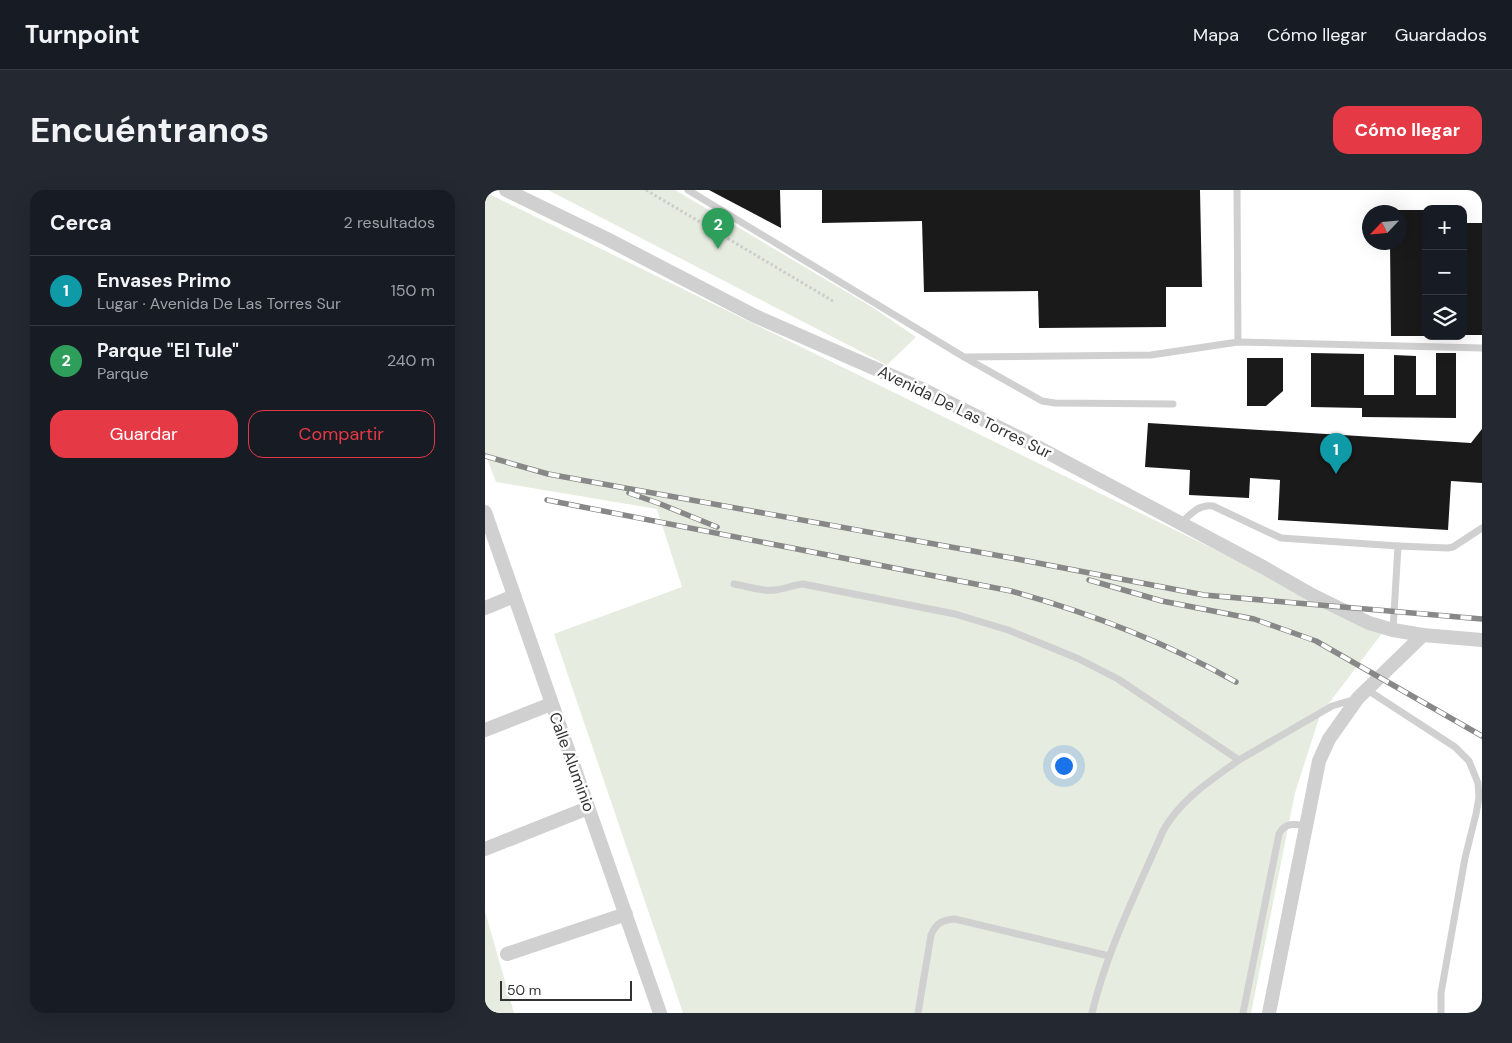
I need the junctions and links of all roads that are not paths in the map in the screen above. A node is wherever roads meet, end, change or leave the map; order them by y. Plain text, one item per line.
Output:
1 (506, 190) edge
2 (688, 190) edge
3 (1237, 190) edge
4 (1238, 342) junction
5 (1482, 348) edge
6 (964, 357) junction
7 (1173, 404) dead end
8 (485, 512) edge
9 (1181, 523) junction
10 (1482, 528) edge
11 (1398, 546) junction
12 (734, 584) dead end
13 (514, 596) junction
14 (485, 608) edge
15 (1393, 630) junction
16 (1423, 635) junction
17 (1482, 640) edge
18 (1362, 693) junction
19 (551, 704) junction
20 (485, 730) edge
21 (1239, 760) junction
22 (588, 808) junction
23 (1306, 826) junction
24 (485, 849) edge
25 (626, 914) junction
26 (507, 954) dead end
27 (1109, 956) junction
28 (660, 1013) edge
29 (918, 1013) edge
30 (1092, 1013) edge
31 (1243, 1013) edge
32 (1269, 1013) edge
33 (1441, 1013) edge

1 - 9 street, Avenida De Las Torres Sur
2 - 6 lane
3 - 4 lane
4 - 5 lane
4 - 6 lane
6 - 7 lane
8 - 13 street, Calle Aluminio
9 - 11 lane
9 - 15 street, Avenida De Las Torres Sur
10 - 11 lane
11 - 15 lane
12 - 21 lane
13 - 14 street
13 - 19 street, Calle Aluminio
15 - 16 street, Avenida De Las Torres Sur
16 - 17 street, Avenida De Las Torres Sur
16 - 18 street
18 - 21 lane
18 - 23 street
18 - 33 lane
19 - 20 street
19 - 22 street, Calle Aluminio
21 - 27 lane
22 - 24 street
22 - 25 street, Calle Aluminio
23 - 31 lane
23 - 32 street
25 - 26 street
25 - 28 street, Calle Aluminio
27 - 29 lane
27 - 30 lane

